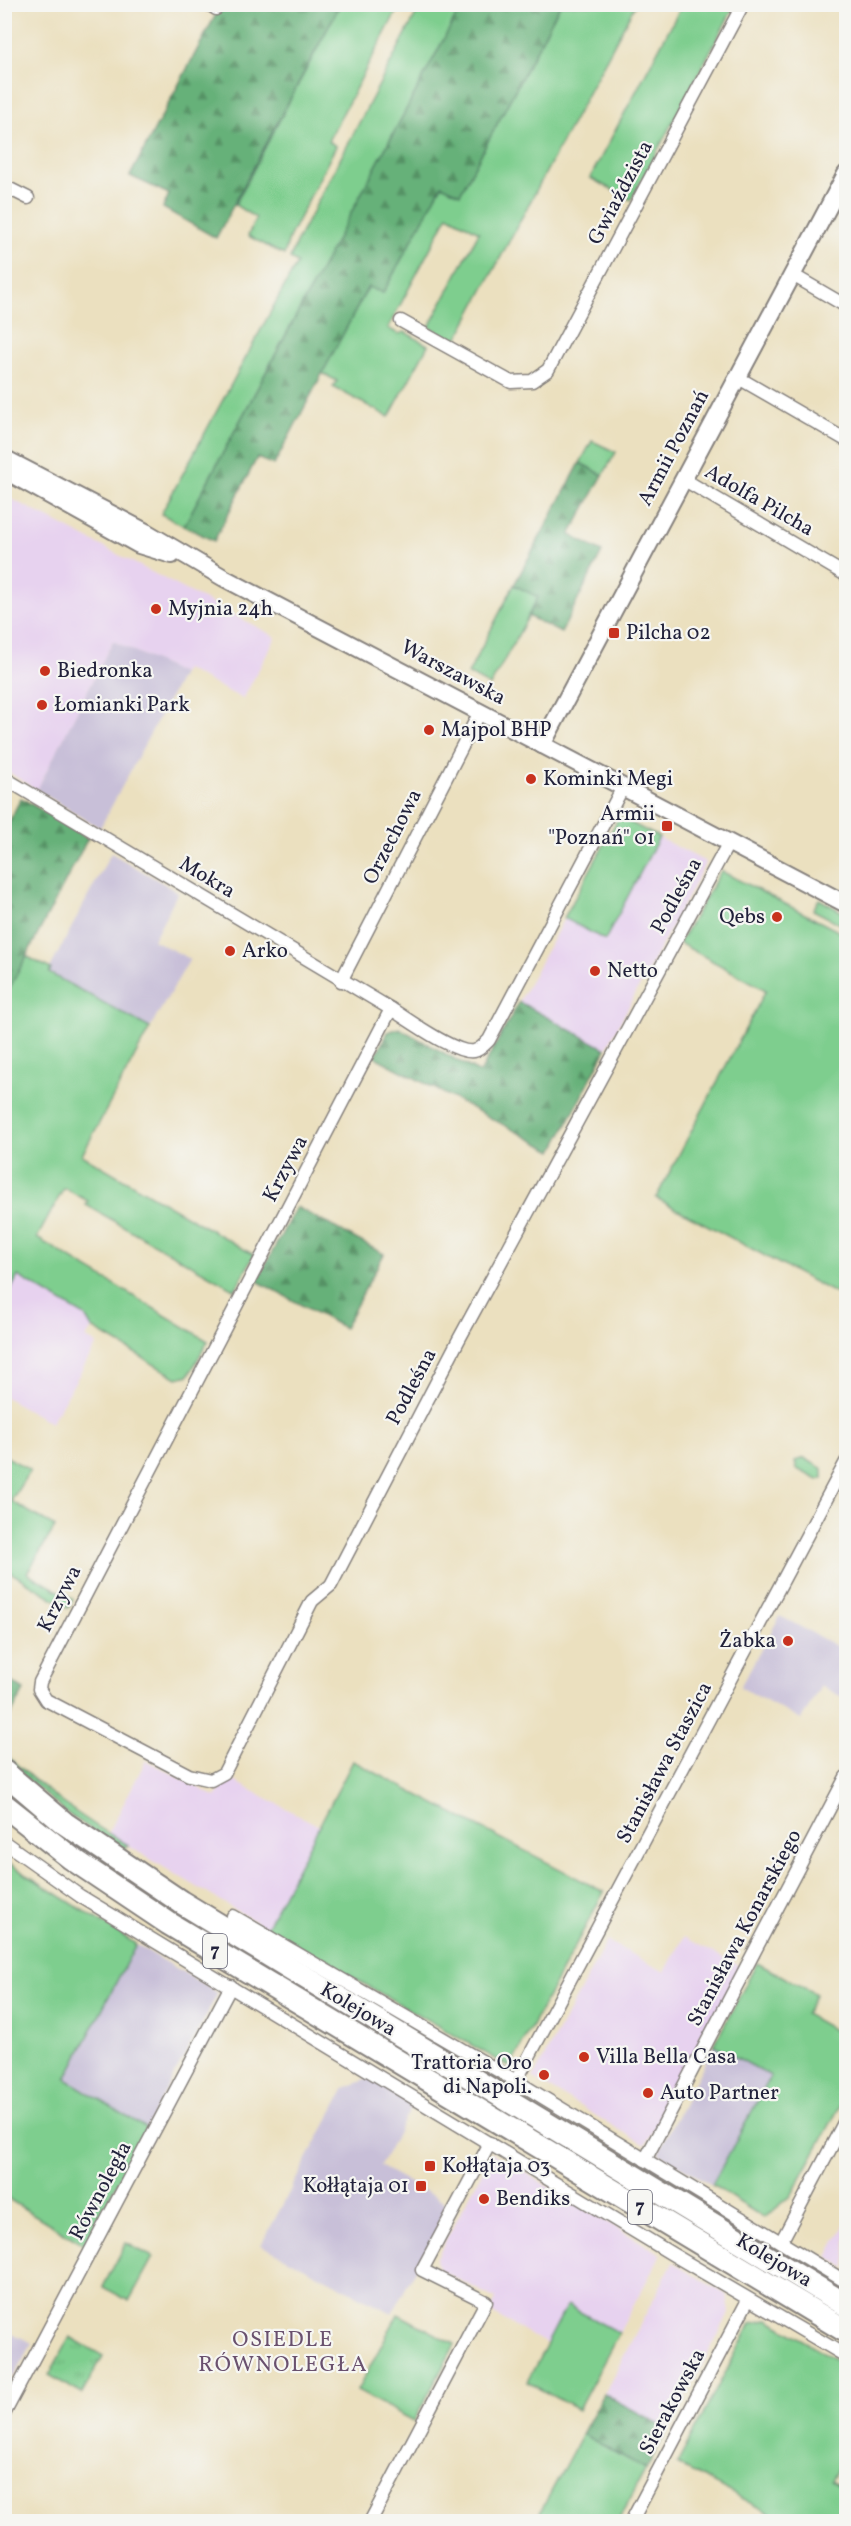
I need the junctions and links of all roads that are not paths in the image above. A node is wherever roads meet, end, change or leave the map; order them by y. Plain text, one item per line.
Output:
1 (743, 4) edge
2 (846, 174) edge
3 (4, 186) edge
4 (28, 198) dead end
5 (791, 274) junction
6 (846, 306) edge
7 (401, 321) dead end
8 (737, 377) junction
9 (846, 440) edge
10 (4, 458) edge
11 (16, 472) edge
12 (683, 479) junction
13 (846, 575) edge
14 (480, 712) junction
15 (542, 745) junction
16 (4, 778) edge
17 (623, 787) junction
18 (729, 842) junction
19 (846, 904) edge
20 (341, 981) junction
21 (391, 1010) junction
22 (846, 1462) edge
23 (46, 1700) joint
24 (4, 1772) edge
25 (846, 1777) edge
26 (4, 1805) edge
27 (4, 1842) edge
28 (181, 1902) junction
29 (233, 1916) joint
30 (231, 1986) junction
31 (516, 2081) junction
32 (846, 2119) edge
33 (490, 2143) junction
34 (645, 2160) junction
35 (781, 2242) junction
36 (846, 2282) edge
37 (748, 2300) junction
38 (846, 2305) edge
39 (846, 2331) edge
40 (846, 2356) edge
41 (4, 2414) edge
42 (370, 2522) edge
43 (631, 2522) edge

1 - 7 street, Gwiaździsta
2 - 5 street, Armii Poznań
3 - 4 street
5 - 6 street
5 - 8 street, Armii Poznań
8 - 9 street
8 - 12 street, Armii Poznań
10 - 11 street, Warszawska
11 - 14 street, Warszawska
12 - 13 street, Adolfa Pilcha
12 - 15 street, Armii Poznań
14 - 15 street, Warszawska
14 - 20 street, Orzechowa
15 - 17 street, Warszawska
16 - 20 street, Mokra
17 - 18 street, Warszawska
17 - 21 street
18 - 19 street, Warszawska
18 - 23 street, Podleśna
20 - 21 street, Mokra
21 - 23 street, Krzywa
22 - 31 street, Stanisława Staszica
24 - 28 highway, Kolejowa / 7
25 - 34 street, Stanisława Konarskiego
26 - 39 highway, Kolejowa / 7
27 - 30 street
28 - 29 highway
28 - 38 highway, Kolejowa / 7
29 - 31 street, Kolejowa
30 - 33 street
30 - 41 street, Równoległa
31 - 34 street, Kolejowa
32 - 35 street
33 - 37 street
33 - 42 street
34 - 35 street, Kolejowa
35 - 36 street, Kolejowa
37 - 40 street
37 - 43 street, Sierakowska

